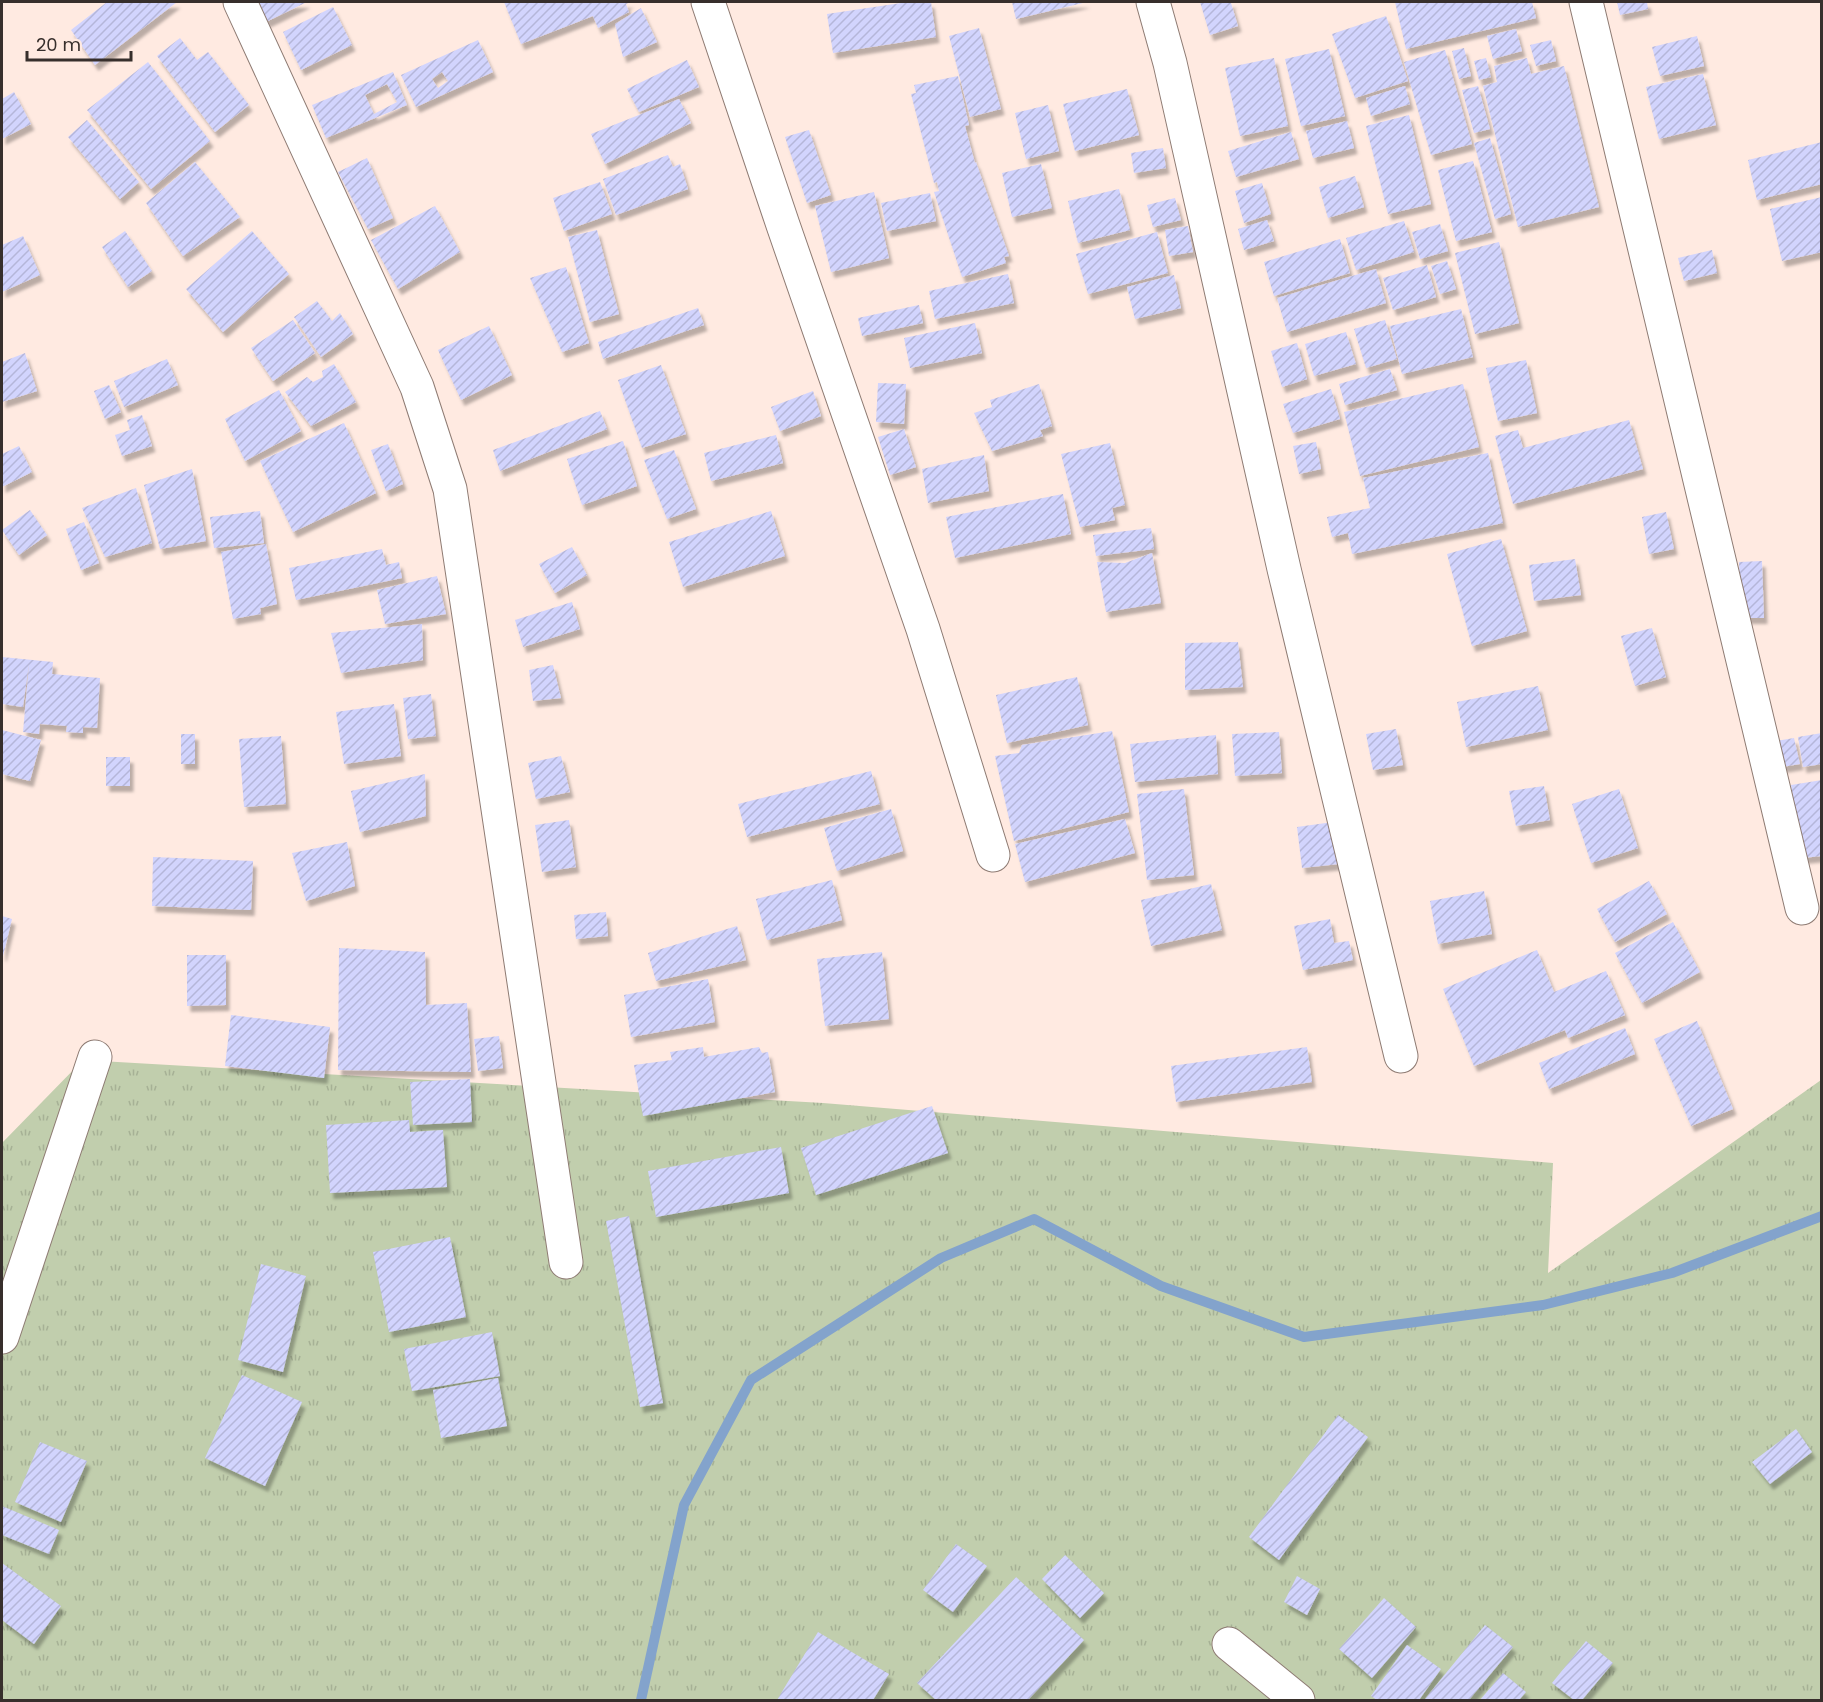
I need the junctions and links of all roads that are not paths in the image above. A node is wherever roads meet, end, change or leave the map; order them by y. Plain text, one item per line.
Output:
1 (240, 2) edge
2 (708, 2) edge
3 (1153, 2) edge
4 (1586, 2) edge
5 (993, 855) dead end
6 (1802, 908) dead end
7 (1401, 1056) dead end
8 (95, 1057) dead end
9 (566, 1262) dead end
10 (2, 1337) edge
11 (1229, 1644) dead end
12 (1298, 1701) edge

1 - 9 street
2 - 5 street
3 - 7 street
4 - 6 street
8 - 10 street
11 - 12 street

